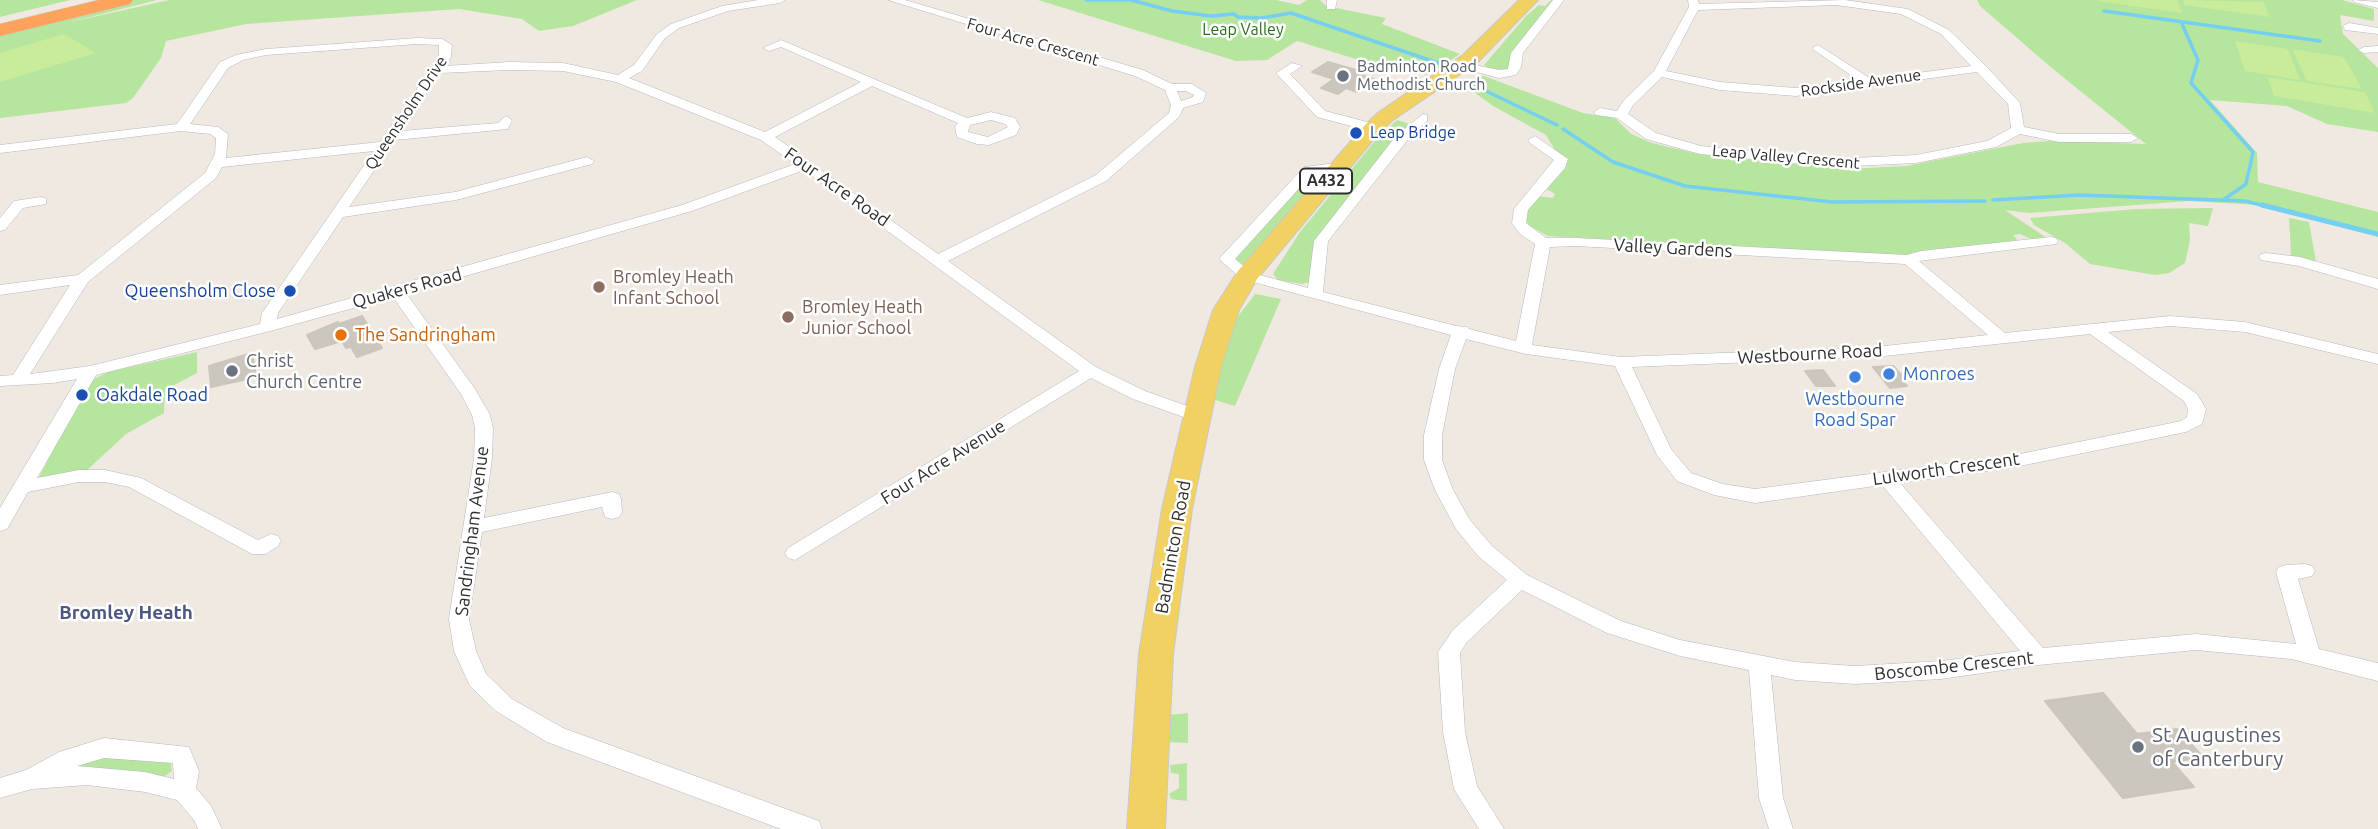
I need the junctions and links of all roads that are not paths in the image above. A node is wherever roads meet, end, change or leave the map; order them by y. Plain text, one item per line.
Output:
1 (86, 0) edge
2 (123, 0) edge
3 (780, 0) edge
4 (893, 0) edge
5 (1529, 0) edge
6 (1559, 0) edge
7 (1908, 0) edge
8 (2358, 0) edge
9 (1694, 4) edge
10 (2378, 5) edge
11 (1896, 8) junction
12 (0, 21) edge
13 (2349, 28) dead end
14 (0, 30) edge
15 (2378, 31) edge
16 (769, 48) dead end
17 (1817, 48) dead end
18 (2378, 49) edge
19 (2364, 50) dead end
20 (1296, 66) dead end
21 (1460, 66) junction
22 (1981, 68) junction
23 (436, 70) junction
24 (1659, 73) junction
25 (1282, 74) junction
26 (1266, 76) dead end
27 (620, 79) junction
28 (872, 81) junction
29 (1868, 82) junction
30 (1170, 88) junction
31 (1177, 105) junction
32 (1600, 112) dead end
33 (1621, 115) junction
34 (1423, 118) dead end
35 (966, 122) dead end
36 (503, 126) dead end
37 (181, 127) junction
38 (1374, 128) junction
39 (2018, 130) junction
40 (766, 136) junction
41 (2131, 138) dead end
42 (1535, 139) dead end
43 (388, 141) junction
44 (0, 149) edge
45 (587, 161) dead end
46 (219, 163) junction
47 (806, 165) junction
48 (41, 201) dead end
49 (19, 204) junction
50 (0, 205) edge
51 (338, 213) junction
52 (0, 227) edge
53 (2051, 241) dead end
54 (1543, 243) junction
55 (2266, 257) dead end
56 (939, 260) junction
57 (1909, 260) junction
58 (1247, 276) junction
59 (82, 279) junction
60 (2378, 284) edge
61 (0, 290) edge
62 (397, 291) junction
63 (1315, 295) junction
64 (268, 327) junction
65 (2093, 329) junction
66 (1461, 331) junction
67 (2002, 339) junction
68 (1523, 348) junction
69 (2378, 359) edge
70 (1621, 362) junction
71 (90, 371) junction
72 (1090, 371) junction
73 (9, 381) edge
74 (1198, 416) junction
75 (1885, 477) junction
76 (20, 487) junction
77 (612, 499) dead end
78 (0, 524) edge
79 (474, 527) junction
80 (260, 550) dead end
81 (795, 553) dead end
82 (2305, 571) dead end
83 (1520, 580) junction
84 (2310, 655) junction
85 (2038, 657) junction
86 (1759, 664) junction
87 (2378, 672) edge
88 (32, 779) junction
89 (0, 788) edge
90 (184, 791) junction
91 (210, 829) edge
92 (810, 829) edge
93 (1146, 829) edge
94 (1492, 829) edge
95 (1781, 829) edge

1 - 12 highway
2 - 14 highway
3 - 27 street
4 - 30 street, Four Acre Crescent
5 - 21 main road, Badminton Road / A432
6 - 21 street
7 - 11 street
8 - 10 street
9 - 11 street
9 - 24 street
11 - 22 street
13 - 15 street
16 - 28 street
17 - 29 street
18 - 19 street
20 - 25 street
21 - 38 main road, Badminton Road / A432
22 - 29 street, Rockside Avenue
22 - 39 street
23 - 27 street, Four Acre Road
23 - 37 street, Queensholm Drive
23 - 43 street, Queensholm Drive
24 - 29 street, Rockside Avenue
24 - 33 street
25 - 26 street
25 - 38 street
27 - 40 street, Four Acre Road
28 - 35 street
28 - 40 street
30 - 31 street
30 - 31 street, Four Acre Crescent
31 - 56 street, Four Acre Crescent
32 - 33 street, Leap Valley Crescent
33 - 39 street, Leap Valley Crescent
34 - 63 street
36 - 43 street
37 - 44 street
37 - 46 street
38 - 58 main road, Badminton Road / A432
39 - 41 street
40 - 47 street, Four Acre Road
42 - 54 street
43 - 46 street
43 - 51 street, Queensholm Drive
45 - 51 street
46 - 59 street
47 - 56 street, Four Acre Road
47 - 62 street, Quakers Road
48 - 49 street
49 - 50 street
49 - 52 street
51 - 64 street, Queensholm Drive
53 - 57 street, Valley Gardens
54 - 57 street, Valley Gardens
54 - 68 street
55 - 60 street
56 - 72 street, Four Acre Road
57 - 67 street
58 - 63 street, Westbourne Road
58 - 74 main road, Badminton Road / A432
59 - 61 street
59 - 73 street
62 - 64 street, Quakers Road
62 - 79 street, Sandringham Avenue
63 - 66 street, Westbourne Road
64 - 71 street, Quakers Road
65 - 67 street, Westbourne Road
65 - 69 street, Westbourne Road
65 - 75 street, Lulworth Crescent
66 - 68 street, Westbourne Road
66 - 83 street, Boscombe Crescent
67 - 70 street, Westbourne Road
68 - 70 street, Westbourne Road
70 - 75 street, Lulworth Crescent
71 - 73 street, Quakers Road
71 - 76 street
72 - 74 street, Four Acre Road
72 - 81 street, Four Acre Avenue
74 - 93 main road, Badminton Road / A432
75 - 85 street
76 - 78 street
76 - 80 street
77 - 79 street
79 - 92 street, Sandringham Avenue
82 - 84 street
83 - 86 street, Boscombe Crescent
83 - 94 street
84 - 85 street, Boscombe Crescent
84 - 87 street, Boscombe Crescent
85 - 86 street, Boscombe Crescent
86 - 95 street
88 - 89 street
88 - 90 street
88 - 90 street
90 - 91 street

